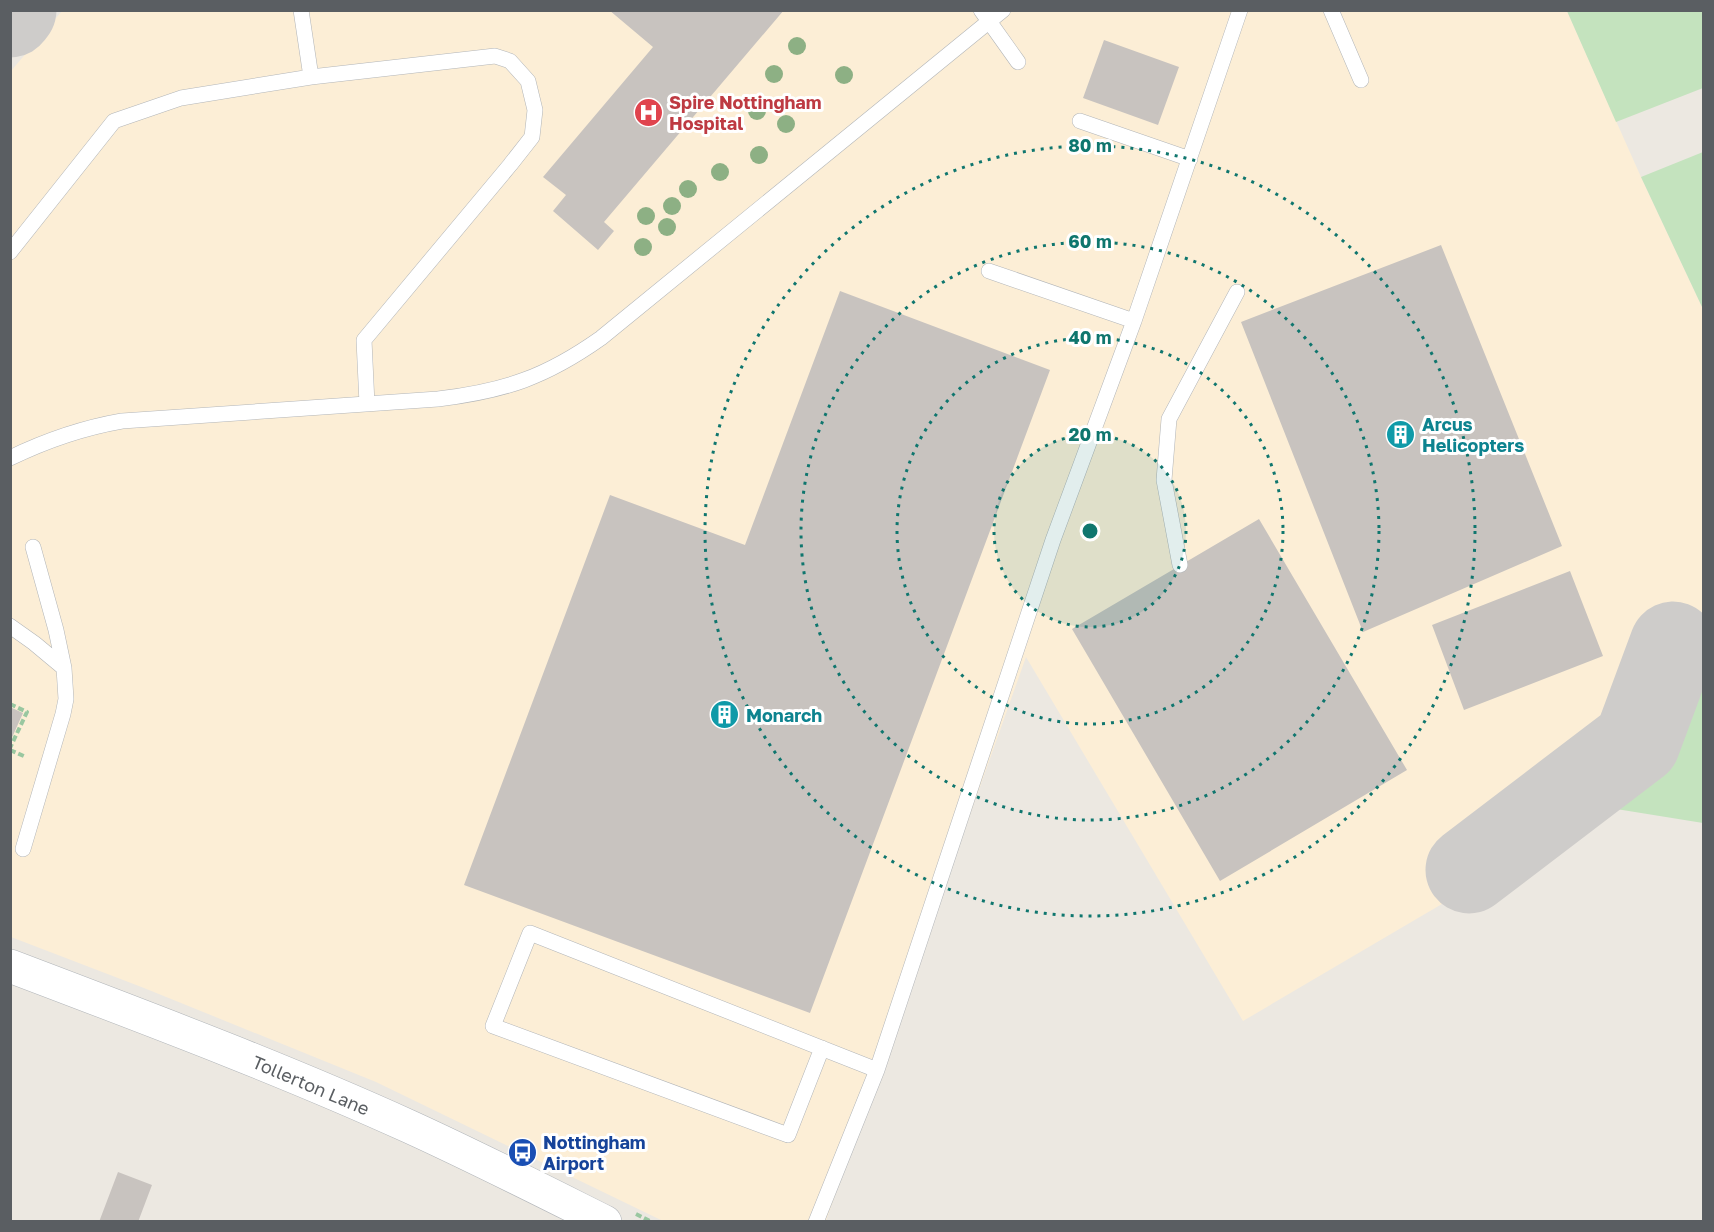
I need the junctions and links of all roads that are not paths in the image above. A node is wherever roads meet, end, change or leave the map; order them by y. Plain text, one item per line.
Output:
1 (300, 10) edge
2 (1003, 10) edge
3 (1240, 10) edge
4 (1331, 10) edge
5 (986, 16) edge
6 (1018, 62) dead end
7 (311, 77) junction
8 (1361, 80) dead end
9 (1080, 121) dead end
10 (1190, 159) junction
11 (10, 252) edge
12 (988, 271) dead end
13 (1238, 292) dead end
14 (1134, 321) junction
15 (367, 404) junction
16 (10, 458) edge
17 (33, 547) dead end
18 (1180, 565) dead end
19 (10, 626) edge
20 (64, 668) junction
21 (23, 849) dead end
22 (10, 966) edge
23 (822, 1048) junction
24 (878, 1070) junction
25 (604, 1221) edge
26 (816, 1221) edge

1 - 7 lane
2 - 5 lane
3 - 10 lane
4 - 8 lane
5 - 6 lane
5 - 15 lane
7 - 11 lane
7 - 15 lane
9 - 10 lane
10 - 14 lane
12 - 14 lane
13 - 18 lane
14 - 24 lane
15 - 16 lane
17 - 20 lane
19 - 20 lane
20 - 21 lane
22 - 25 street, Tollerton Lane
23 - 23 lane
23 - 24 lane
24 - 26 lane

